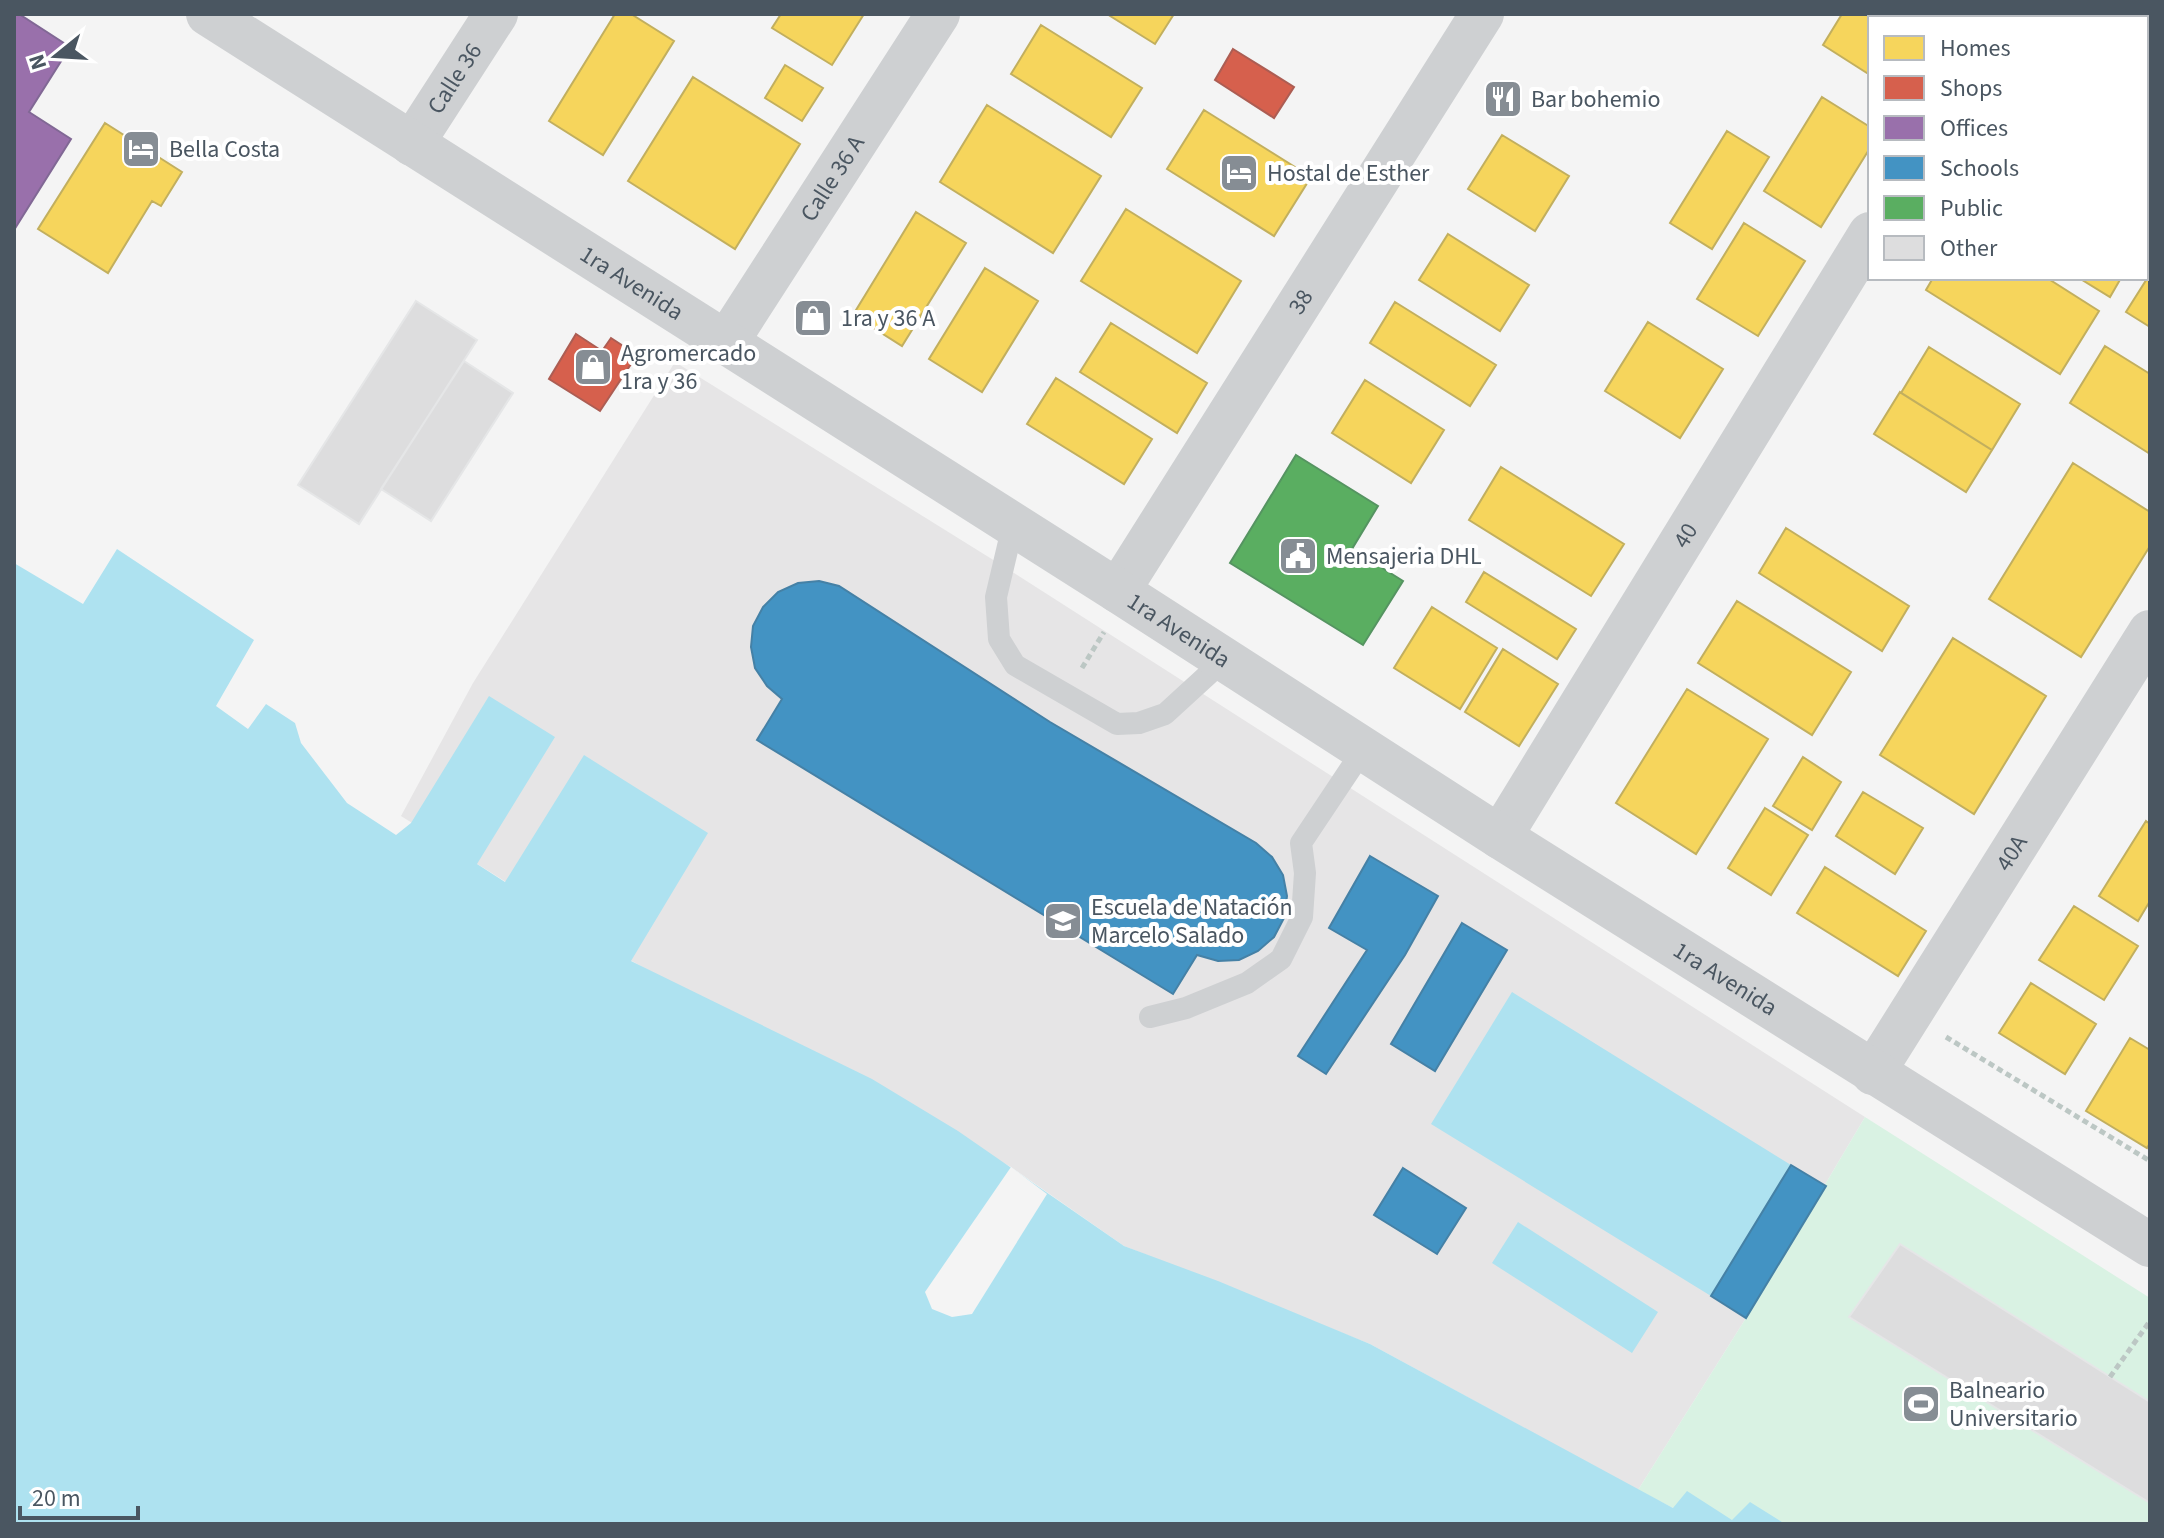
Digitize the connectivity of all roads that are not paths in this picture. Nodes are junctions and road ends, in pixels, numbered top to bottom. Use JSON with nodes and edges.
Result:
{"nodes":[{"id":1,"x":208,"y":14,"type":"edge"},
{"id":2,"x":496,"y":14,"type":"edge"},
{"id":3,"x":938,"y":14,"type":"edge"},
{"id":4,"x":1482,"y":14,"type":"edge"},
{"id":5,"x":412,"y":144,"type":"junction"},
{"id":6,"x":1868,"y":237,"type":"edge"},
{"id":7,"x":726,"y":343,"type":"junction"},
{"id":8,"x":1013,"y":525,"type":"junction"},
{"id":9,"x":1118,"y":591,"type":"junction"},
{"id":10,"x":2150,"y":632,"type":"edge"},
{"id":11,"x":1224,"y":660,"type":"junction"},
{"id":12,"x":1363,"y":750,"type":"junction"},
{"id":13,"x":1500,"y":837,"type":"junction"},
{"id":14,"x":1150,"y":1017,"type":"dead end"},
{"id":15,"x":1873,"y":1073,"type":"junction"},
{"id":16,"x":2150,"y":1245,"type":"edge"}],
"edges":[{"from":1,"to":5,"type":"street","name":"1ra Avenida"},
{"from":2,"to":5,"type":"street","name":"Calle 36"},
{"from":3,"to":7,"type":"street","name":"Calle 36 A"},
{"from":4,"to":9,"type":"street","name":"38"},
{"from":5,"to":7,"type":"street","name":"1ra Avenida"},
{"from":6,"to":13,"type":"street","name":"40"},
{"from":7,"to":8,"type":"street","name":"1ra Avenida"},
{"from":8,"to":9,"type":"street","name":"1ra Avenida"},
{"from":8,"to":11,"type":"lane"},
{"from":9,"to":11,"type":"street","name":"1ra Avenida"},
{"from":10,"to":15,"type":"street","name":"40A"},
{"from":11,"to":12,"type":"street","name":"1ra Avenida"},
{"from":12,"to":13,"type":"street","name":"1ra Avenida"},
{"from":12,"to":14,"type":"lane"},
{"from":13,"to":15,"type":"street","name":"1ra Avenida"},
{"from":15,"to":16,"type":"street","name":"1ra Avenida"}]}
